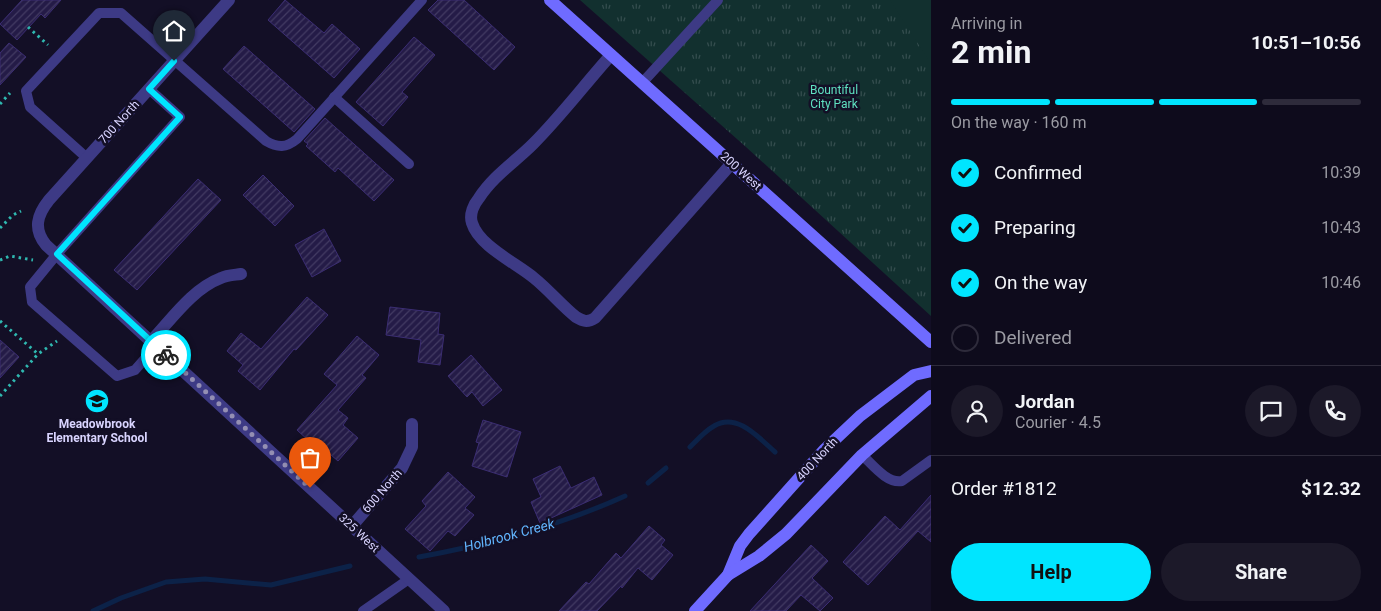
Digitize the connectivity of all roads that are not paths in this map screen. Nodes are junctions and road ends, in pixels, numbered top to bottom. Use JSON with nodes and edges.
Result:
{"nodes":[{"id":1,"x":229,"y":0,"type":"edge"},
{"id":2,"x":422,"y":0,"type":"edge"},
{"id":3,"x":550,"y":0,"type":"edge"},
{"id":4,"x":718,"y":0,"type":"edge"},
{"id":5,"x":611,"y":54,"type":"junction"},
{"id":6,"x":174,"y":61,"type":"junction"},
{"id":7,"x":642,"y":83,"type":"junction"},
{"id":8,"x":149,"y":89,"type":"junction"},
{"id":9,"x":334,"y":98,"type":"junction"},
{"id":10,"x":87,"y":158,"type":"junction"},
{"id":11,"x":409,"y":164,"type":"dead end"},
{"id":12,"x":732,"y":164,"type":"junction"},
{"id":13,"x":37,"y":226,"type":"joint"},
{"id":14,"x":57,"y":254,"type":"junction"},
{"id":15,"x":241,"y":274,"type":"dead end"},
{"id":16,"x":931,"y":342,"type":"edge"},
{"id":17,"x":154,"y":344,"type":"junction"},
{"id":18,"x":931,"y":370,"type":"edge"},
{"id":19,"x":931,"y":396,"type":"edge"},
{"id":20,"x":412,"y":424,"type":"dead end"},
{"id":21,"x":862,"y":455,"type":"junction"},
{"id":22,"x":931,"y":460,"type":"edge"},
{"id":23,"x":352,"y":526,"type":"junction"},
{"id":24,"x":728,"y":575,"type":"junction"},
{"id":25,"x":409,"y":579,"type":"junction"},
{"id":26,"x":363,"y":611,"type":"edge"},
{"id":27,"x":444,"y":611,"type":"edge"},
{"id":28,"x":695,"y":611,"type":"edge"}],
"edges":[{"from":1,"to":6,"type":"street","name":"700 North"},
{"from":2,"to":9,"type":"lane"},
{"from":3,"to":5,"type":"main road","name":"200 West"},
{"from":4,"to":7,"type":"lane"},
{"from":5,"to":7,"type":"main road","name":"200 West"},
{"from":5,"to":12,"type":"street"},
{"from":6,"to":8,"type":"street","name":"700 North"},
{"from":6,"to":9,"type":"lane"},
{"from":6,"to":10,"type":"lane"},
{"from":7,"to":12,"type":"main road","name":"200 West"},
{"from":8,"to":10,"type":"street","name":"700 North"},
{"from":8,"to":14,"type":"lane"},
{"from":9,"to":11,"type":"lane"},
{"from":10,"to":13,"type":"street","name":"700 North"},
{"from":12,"to":16,"type":"main road","name":"200 West"},
{"from":13,"to":14,"type":"street","name":"325 West"},
{"from":14,"to":17,"type":"street","name":"325 West"},
{"from":14,"to":17,"type":"lane"},
{"from":15,"to":17,"type":"street"},
{"from":17,"to":23,"type":"street","name":"325 West"},
{"from":18,"to":24,"type":"main road","name":"400 North"},
{"from":19,"to":21,"type":"main road","name":"400 North"},
{"from":20,"to":23,"type":"street","name":"600 North"},
{"from":21,"to":22,"type":"lane"},
{"from":21,"to":24,"type":"main road","name":"400 North"},
{"from":23,"to":25,"type":"street","name":"325 West"},
{"from":24,"to":28,"type":"main road","name":"400 North"},
{"from":25,"to":26,"type":"lane"},
{"from":25,"to":27,"type":"street","name":"325 West"}]}
